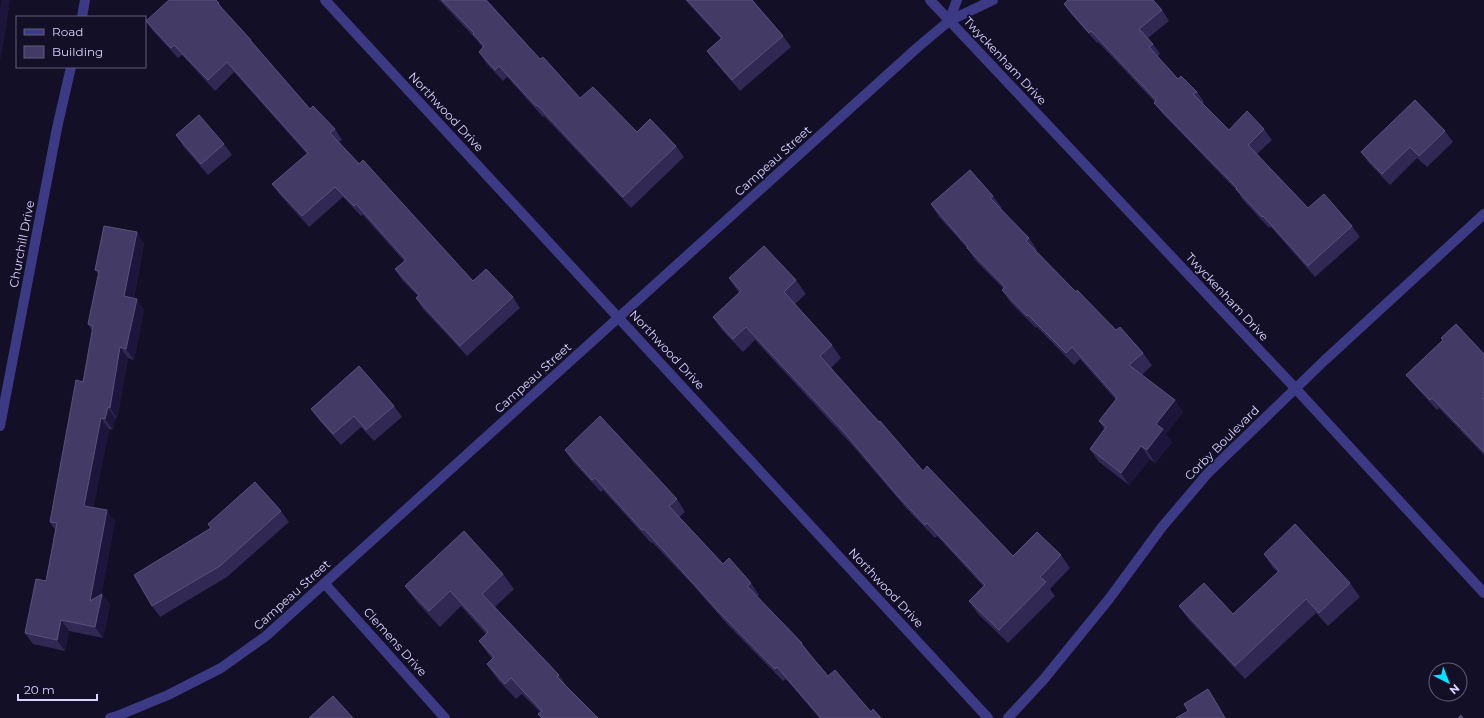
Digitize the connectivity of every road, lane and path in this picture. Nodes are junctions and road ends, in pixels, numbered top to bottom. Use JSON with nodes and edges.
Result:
{"nodes":[{"id":1,"x":85,"y":0,"type":"edge"},
{"id":2,"x":325,"y":0,"type":"edge"},
{"id":3,"x":930,"y":0,"type":"edge"},
{"id":4,"x":957,"y":0,"type":"edge"},
{"id":5,"x":993,"y":0,"type":"edge"},
{"id":6,"x":82,"y":16,"type":"edge"},
{"id":7,"x":949,"y":21,"type":"junction"},
{"id":8,"x":71,"y":68,"type":"edge"},
{"id":9,"x":1484,"y":214,"type":"edge"},
{"id":10,"x":620,"y":318,"type":"junction"},
{"id":11,"x":1296,"y":389,"type":"junction"},
{"id":12,"x":0,"y":426,"type":"edge"},
{"id":13,"x":324,"y":584,"type":"junction"},
{"id":14,"x":1484,"y":593,"type":"edge"},
{"id":15,"x":110,"y":718,"type":"edge"},
{"id":16,"x":445,"y":718,"type":"edge"},
{"id":17,"x":988,"y":718,"type":"edge"},
{"id":18,"x":1008,"y":718,"type":"edge"}],
"edges":[{"from":1,"to":6,"type":"street"},
{"from":2,"to":10,"type":"street","name":"Northwood Drive"},
{"from":3,"to":7,"type":"street","name":"Twyckenham Drive"},
{"from":4,"to":7,"type":"street","name":"Campeau Street"},
{"from":5,"to":7,"type":"street","name":"Campeau Street"},
{"from":7,"to":10,"type":"street","name":"Campeau Street"},
{"from":7,"to":11,"type":"street","name":"Twyckenham Drive"},
{"from":8,"to":12,"type":"street","name":"Churchill Drive"},
{"from":9,"to":11,"type":"street","name":"Corby Boulevard"},
{"from":10,"to":13,"type":"street","name":"Campeau Street"},
{"from":10,"to":17,"type":"street","name":"Northwood Drive"},
{"from":11,"to":14,"type":"street","name":"Twyckenham Drive"},
{"from":11,"to":18,"type":"street","name":"Corby Boulevard"},
{"from":13,"to":15,"type":"street","name":"Campeau Street"},
{"from":13,"to":16,"type":"street","name":"Clemens Drive"}]}
